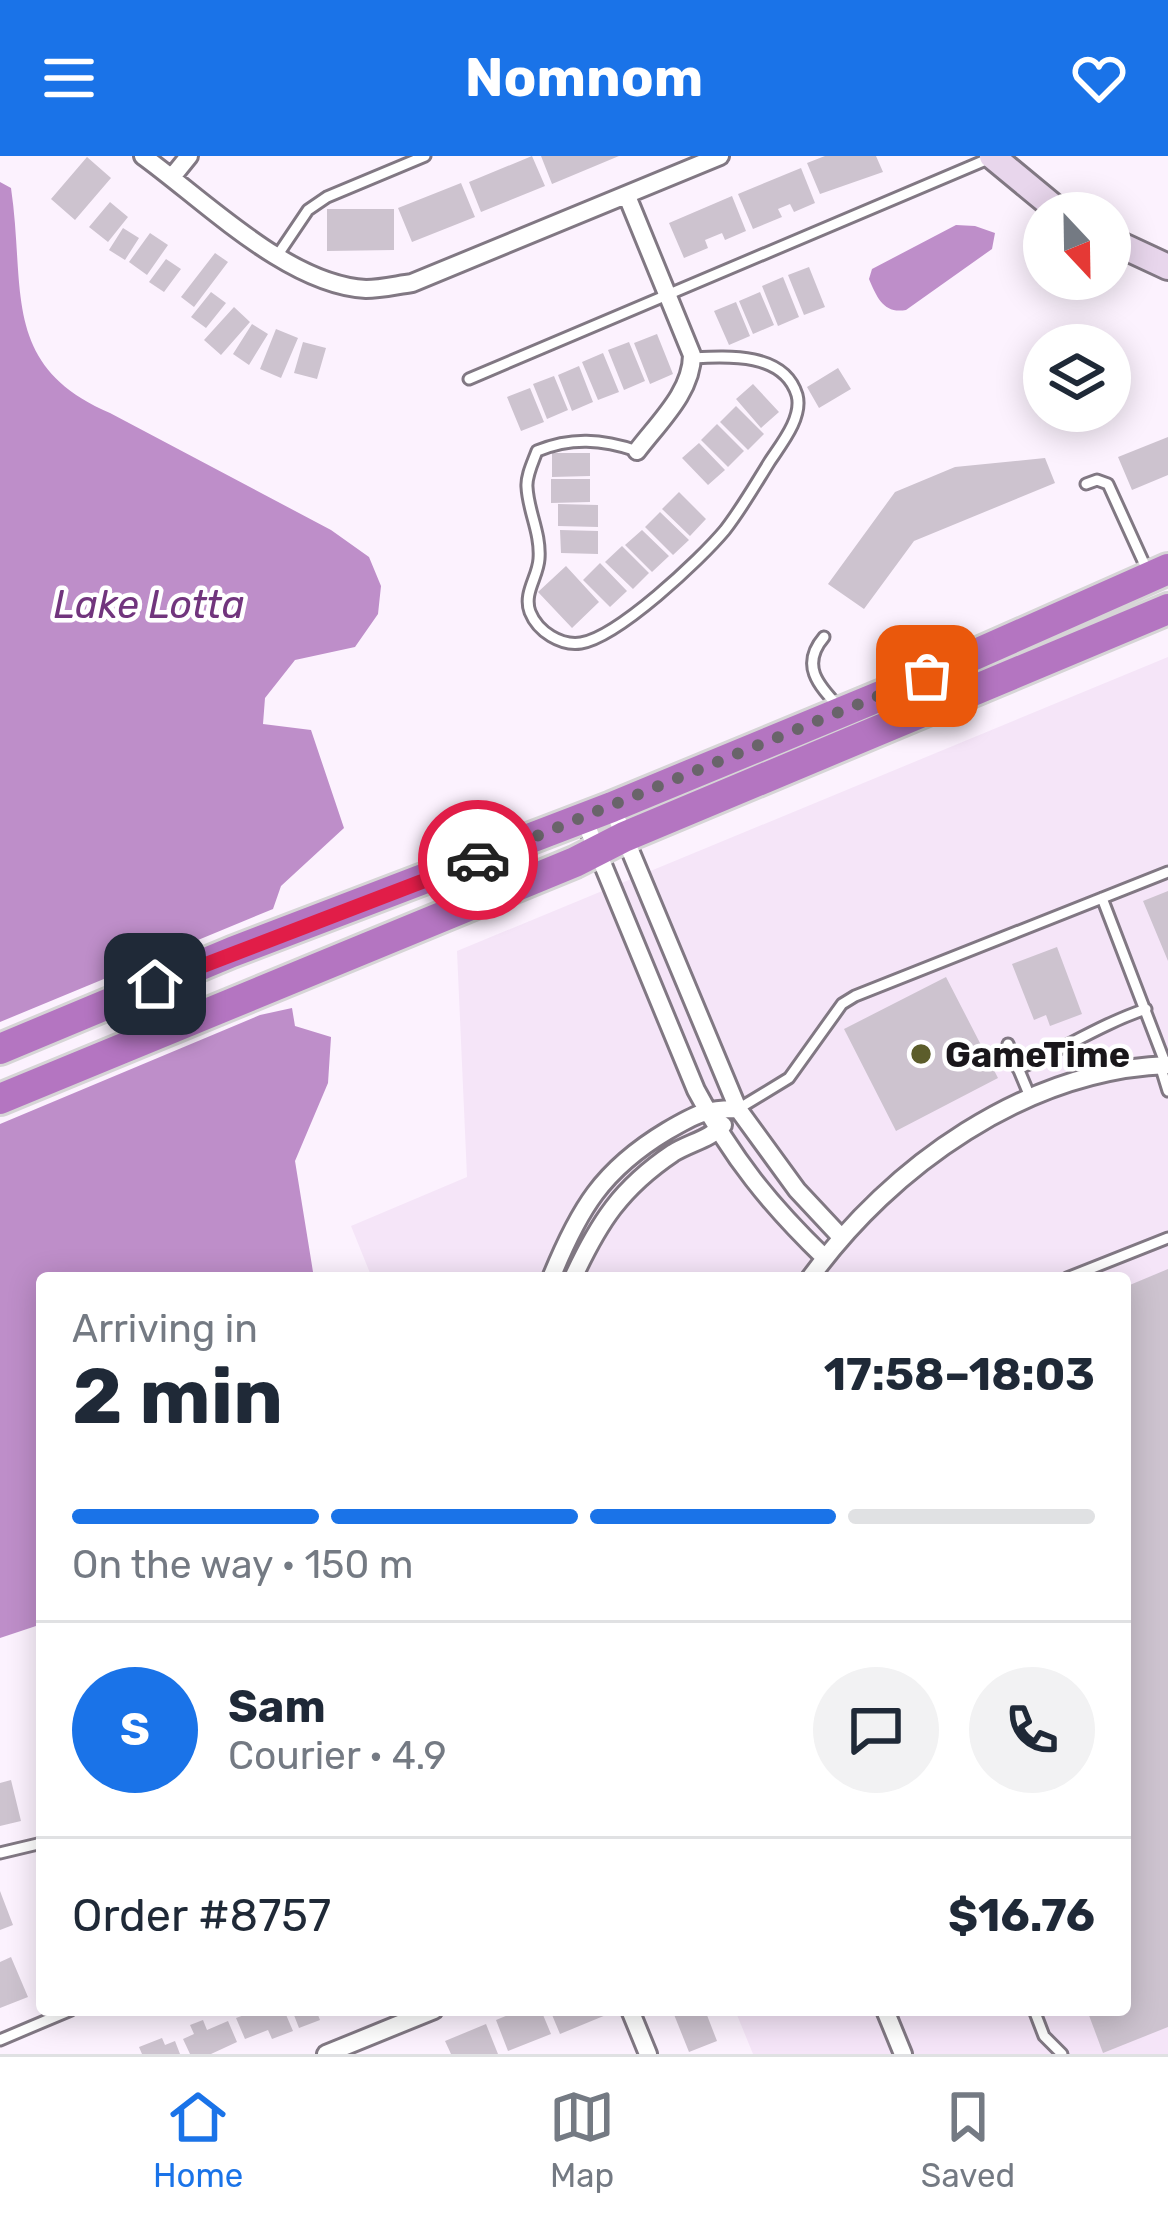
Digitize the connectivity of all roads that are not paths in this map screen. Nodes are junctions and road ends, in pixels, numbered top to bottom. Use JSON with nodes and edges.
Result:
{"nodes":[{"id":1,"x":143,"y":156,"type":"edge"},
{"id":2,"x":189,"y":156,"type":"edge"},
{"id":3,"x":425,"y":156,"type":"edge"},
{"id":4,"x":720,"y":156,"type":"edge"},
{"id":5,"x":993,"y":157,"type":"edge"},
{"id":6,"x":172,"y":177,"type":"junction"},
{"id":7,"x":1036,"y":192,"type":"edge"},
{"id":8,"x":627,"y":196,"type":"junction"},
{"id":9,"x":1131,"y":250,"type":"edge"},
{"id":10,"x":277,"y":256,"type":"junction"},
{"id":11,"x":1168,"y":267,"type":"edge"},
{"id":12,"x":669,"y":295,"type":"junction"},
{"id":13,"x":692,"y":358,"type":"junction"},
{"id":14,"x":469,"y":379,"type":"dead end"},
{"id":15,"x":637,"y":451,"type":"joint"},
{"id":16,"x":1085,"y":484,"type":"dead end"},
{"id":17,"x":1159,"y":573,"type":"edge"},
{"id":18,"x":1168,"y":609,"type":"edge"},
{"id":19,"x":824,"y":637,"type":"dead end"},
{"id":20,"x":843,"y":711,"type":"junction"},
{"id":21,"x":598,"y":813,"type":"junction"},
{"id":22,"x":610,"y":844,"type":"junction"},
{"id":23,"x":1168,"y":872,"type":"edge"},
{"id":24,"x":1102,"y":898,"type":"junction"},
{"id":25,"x":1070,"y":911,"type":"junction"},
{"id":26,"x":1076,"y":926,"type":"dead end"},
{"id":27,"x":1110,"y":1004,"type":"dead end"},
{"id":28,"x":1146,"y":1009,"type":"junction"},
{"id":29,"x":1116,"y":1020,"type":"junction"},
{"id":30,"x":1007,"y":1044,"type":"dead end"},
{"id":31,"x":0,"y":1048,"type":"edge"},
{"id":32,"x":1165,"y":1065,"type":"edge"},
{"id":33,"x":1018,"y":1069,"type":"junction"},
{"id":34,"x":1168,"y":1091,"type":"edge"},
{"id":35,"x":0,"y":1099,"type":"edge"},
{"id":36,"x":1031,"y":1099,"type":"junction"},
{"id":37,"x":706,"y":1109,"type":"junction"},
{"id":38,"x":738,"y":1109,"type":"junction"},
{"id":39,"x":718,"y":1132,"type":"junction"},
{"id":40,"x":841,"y":1236,"type":"junction"},
{"id":41,"x":1168,"y":1238,"type":"edge"},
{"id":42,"x":825,"y":1258,"type":"junction"},
{"id":43,"x":553,"y":1272,"type":"edge"},
{"id":44,"x":576,"y":1272,"type":"edge"},
{"id":45,"x":814,"y":1272,"type":"edge"},
{"id":46,"x":1082,"y":1272,"type":"edge"},
{"id":47,"x":36,"y":1844,"type":"edge"},
{"id":48,"x":0,"y":1853,"type":"edge"},
{"id":49,"x":57,"y":2016,"type":"edge"},
{"id":50,"x":419,"y":2016,"type":"edge"},
{"id":51,"x":632,"y":2016,"type":"edge"},
{"id":52,"x":887,"y":2016,"type":"edge"},
{"id":53,"x":1036,"y":2016,"type":"edge"},
{"id":54,"x":0,"y":2040,"type":"edge"},
{"id":55,"x":326,"y":2054,"type":"edge"},
{"id":56,"x":648,"y":2054,"type":"edge"},
{"id":57,"x":903,"y":2054,"type":"edge"},
{"id":58,"x":1061,"y":2054,"type":"edge"}],
"edges":[{"from":1,"to":6,"type":"street"},
{"from":2,"to":6,"type":"street"},
{"from":3,"to":10,"type":"lane"},
{"from":4,"to":8,"type":"street"},
{"from":5,"to":7,"type":"street"},
{"from":5,"to":12,"type":"lane"},
{"from":6,"to":10,"type":"street"},
{"from":8,"to":10,"type":"street"},
{"from":8,"to":12,"type":"street"},
{"from":9,"to":11,"type":"street"},
{"from":12,"to":13,"type":"street"},
{"from":12,"to":14,"type":"lane"},
{"from":13,"to":15,"type":"street"},
{"from":13,"to":15,"type":"lane"},
{"from":16,"to":17,"type":"lane"},
{"from":17,"to":20,"type":"highway"},
{"from":18,"to":22,"type":"highway"},
{"from":19,"to":20,"type":"lane"},
{"from":20,"to":21,"type":"highway"},
{"from":21,"to":22,"type":"street"},
{"from":21,"to":22,"type":"street"},
{"from":21,"to":31,"type":"highway"},
{"from":22,"to":35,"type":"highway"},
{"from":22,"to":37,"type":"street"},
{"from":22,"to":38,"type":"street"},
{"from":23,"to":24,"type":"lane"},
{"from":24,"to":25,"type":"lane"},
{"from":24,"to":28,"type":"lane"},
{"from":25,"to":26,"type":"lane"},
{"from":25,"to":38,"type":"lane"},
{"from":27,"to":29,"type":"lane"},
{"from":28,"to":29,"type":"lane"},
{"from":28,"to":32,"type":"lane"},
{"from":29,"to":33,"type":"lane"},
{"from":30,"to":33,"type":"lane"},
{"from":32,"to":34,"type":"lane"},
{"from":32,"to":36,"type":"street"},
{"from":33,"to":36,"type":"lane"},
{"from":36,"to":40,"type":"street"},
{"from":37,"to":38,"type":"street"},
{"from":37,"to":39,"type":"street"},
{"from":37,"to":43,"type":"street"},
{"from":38,"to":39,"type":"street"},
{"from":38,"to":40,"type":"street"},
{"from":39,"to":42,"type":"street"},
{"from":39,"to":44,"type":"street"},
{"from":40,"to":42,"type":"street"},
{"from":41,"to":46,"type":"lane"},
{"from":42,"to":45,"type":"street"},
{"from":47,"to":48,"type":"lane"},
{"from":49,"to":54,"type":"lane"},
{"from":50,"to":55,"type":"street"},
{"from":51,"to":56,"type":"street"},
{"from":52,"to":57,"type":"street"},
{"from":53,"to":58,"type":"lane"}]}
